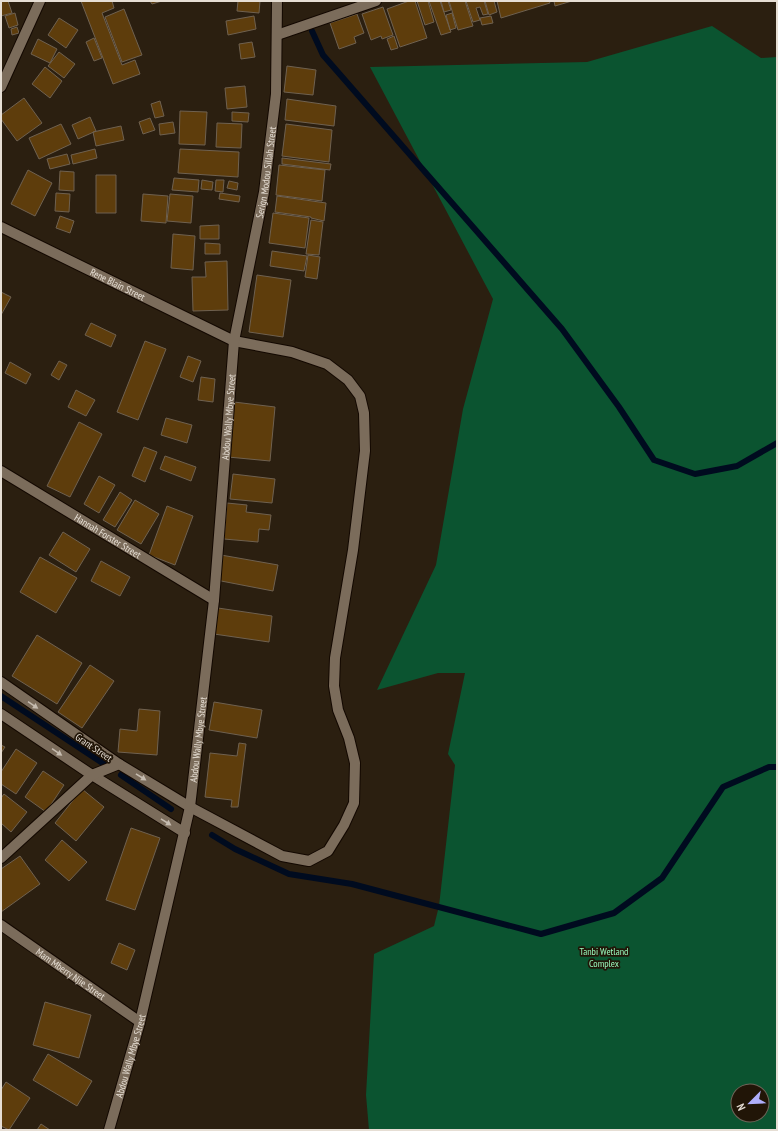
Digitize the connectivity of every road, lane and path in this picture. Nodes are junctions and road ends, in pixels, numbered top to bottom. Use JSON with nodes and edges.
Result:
{"nodes":[{"id":1,"x":40,"y":1,"type":"edge"},
{"id":2,"x":277,"y":1,"type":"edge"},
{"id":3,"x":376,"y":1,"type":"edge"},
{"id":4,"x":276,"y":35,"type":"junction"},
{"id":5,"x":1,"y":87,"type":"edge"},
{"id":6,"x":1,"y":227,"type":"edge"},
{"id":7,"x":234,"y":341,"type":"junction"},
{"id":8,"x":1,"y":472,"type":"edge"},
{"id":9,"x":214,"y":600,"type":"junction"},
{"id":10,"x":1,"y":682,"type":"edge"},
{"id":11,"x":1,"y":714,"type":"edge"},
{"id":12,"x":119,"y":764,"type":"junction"},
{"id":13,"x":92,"y":776,"type":"junction"},
{"id":14,"x":190,"y":807,"type":"junction"},
{"id":15,"x":185,"y":833,"type":"junction"},
{"id":16,"x":1,"y":858,"type":"edge"},
{"id":17,"x":1,"y":925,"type":"edge"},
{"id":18,"x":140,"y":1022,"type":"junction"},
{"id":19,"x":109,"y":1130,"type":"edge"}],
"edges":[{"from":1,"to":5,"type":"street"},
{"from":2,"to":4,"type":"street","name":"Serign Modou Sillah Street"},
{"from":3,"to":4,"type":"street"},
{"from":4,"to":7,"type":"street","name":"Serign Modou Sillah Street"},
{"from":6,"to":7,"type":"street","name":"Rene Blain Street"},
{"from":7,"to":9,"type":"street","name":"Abdou Wally Mbye Street"},
{"from":7,"to":14,"type":"street","name":"Rene Blain Street"},
{"from":8,"to":9,"type":"street","name":"Hannah Forster Street"},
{"from":9,"to":14,"type":"street","name":"Abdou Wally Mbye Street"},
{"from":10,"to":12,"type":"street","name":"Grant Street","one_way":true},
{"from":11,"to":13,"type":"street","one_way":true},
{"from":12,"to":13,"type":"street"},
{"from":12,"to":14,"type":"street","name":"Grant Street","one_way":true},
{"from":13,"to":15,"type":"street","one_way":true},
{"from":13,"to":16,"type":"street"},
{"from":14,"to":15,"type":"street","name":"Abdou Wally Mbye Street"},
{"from":15,"to":18,"type":"street","name":"Abdou Wally Mbye Street"},
{"from":17,"to":18,"type":"street","name":"Mam Mberry Njie Street"},
{"from":18,"to":19,"type":"street","name":"Abdou Wally Mbye Street"}]}
